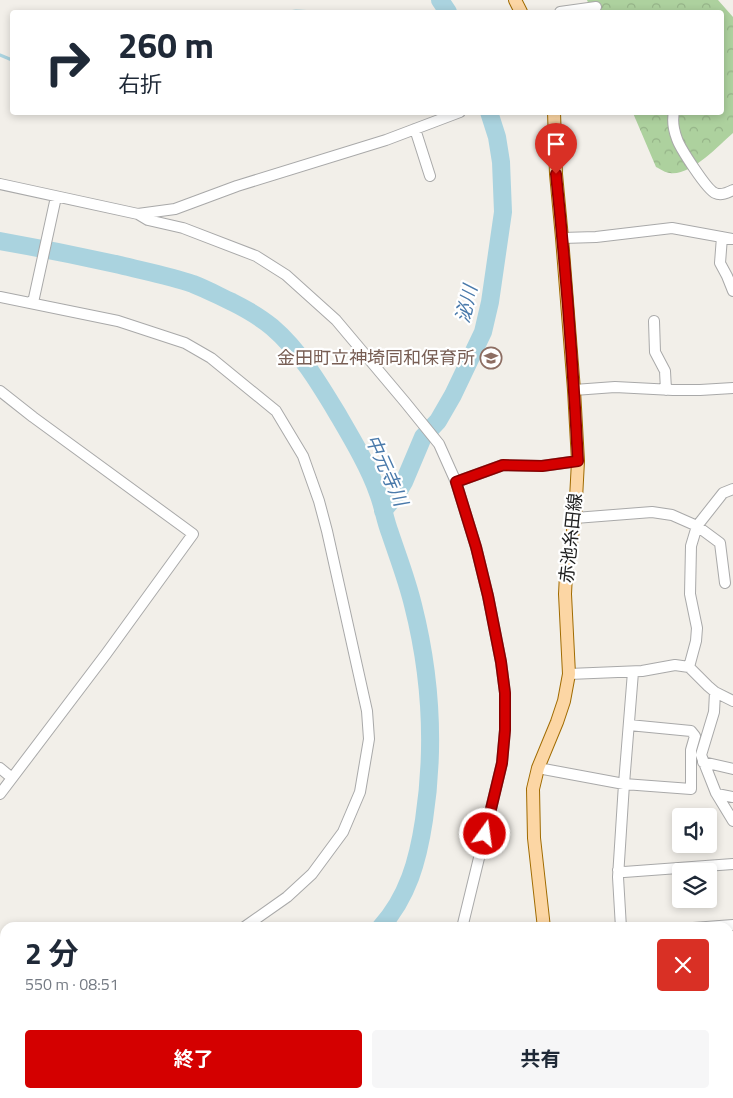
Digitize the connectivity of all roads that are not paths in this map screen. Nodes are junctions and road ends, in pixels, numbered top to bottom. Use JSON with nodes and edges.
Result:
{"nodes":[{"id":1,"x":596,"y":6,"type":"dead end"},
{"id":2,"x":572,"y":10,"type":"edge"},
{"id":3,"x":452,"y":115,"type":"edge"},
{"id":4,"x":554,"y":115,"type":"edge"},
{"id":5,"x":674,"y":115,"type":"edge"},
{"id":6,"x":415,"y":130,"type":"junction"},
{"id":7,"x":430,"y":176,"type":"dead end"},
{"id":8,"x":0,"y":184,"type":"edge"},
{"id":9,"x":733,"y":190,"type":"edge"},
{"id":10,"x":56,"y":200,"type":"junction"},
{"id":11,"x":138,"y":214,"type":"junction"},
{"id":12,"x":722,"y":237,"type":"junction"},
{"id":13,"x":562,"y":238,"type":"junction"},
{"id":14,"x":733,"y":239,"type":"edge"},
{"id":15,"x":733,"y":291,"type":"edge"},
{"id":16,"x":0,"y":297,"type":"edge"},
{"id":17,"x":32,"y":301,"type":"junction"},
{"id":18,"x":654,"y":321,"type":"dead end"},
{"id":19,"x":733,"y":388,"type":"edge"},
{"id":20,"x":574,"y":390,"type":"junction"},
{"id":21,"x":666,"y":390,"type":"junction"},
{"id":22,"x":0,"y":391,"type":"edge"},
{"id":23,"x":578,"y":461,"type":"junction"},
{"id":24,"x":456,"y":482,"type":"junction"},
{"id":25,"x":733,"y":489,"type":"edge"},
{"id":26,"x":575,"y":518,"type":"junction"},
{"id":27,"x":697,"y":526,"type":"junction"},
{"id":28,"x":725,"y":583,"type":"dead end"},
{"id":29,"x":689,"y":667,"type":"junction"},
{"id":30,"x":633,"y":672,"type":"junction"},
{"id":31,"x":569,"y":674,"type":"junction"},
{"id":32,"x":715,"y":692,"type":"junction"},
{"id":33,"x":733,"y":701,"type":"edge"},
{"id":34,"x":629,"y":725,"type":"junction"},
{"id":35,"x":704,"y":762,"type":"junction"},
{"id":36,"x":0,"y":768,"type":"edge"},
{"id":37,"x":538,"y":768,"type":"junction"},
{"id":38,"x":733,"y":769,"type":"edge"},
{"id":39,"x":12,"y":778,"type":"junction"},
{"id":40,"x":624,"y":784,"type":"junction"},
{"id":41,"x":0,"y":794,"type":"edge"},
{"id":42,"x":717,"y":794,"type":"junction"},
{"id":43,"x":733,"y":798,"type":"edge"},
{"id":44,"x":733,"y":821,"type":"edge"},
{"id":45,"x":733,"y":864,"type":"edge"},
{"id":46,"x":618,"y":870,"type":"junction"},
{"id":47,"x":252,"y":922,"type":"edge"},
{"id":48,"x":463,"y":922,"type":"edge"},
{"id":49,"x":543,"y":922,"type":"edge"},
{"id":50,"x":621,"y":922,"type":"edge"}],
"edges":[{"from":1,"to":2,"type":"street"},
{"from":3,"to":6,"type":"street"},
{"from":4,"to":13,"type":"main road","name":"赤池糸田線"},
{"from":5,"to":9,"type":"street"},
{"from":6,"to":7,"type":"street"},
{"from":6,"to":11,"type":"street"},
{"from":8,"to":10,"type":"street"},
{"from":10,"to":11,"type":"street"},
{"from":10,"to":17,"type":"street"},
{"from":11,"to":24,"type":"street"},
{"from":12,"to":13,"type":"street"},
{"from":12,"to":14,"type":"street"},
{"from":12,"to":15,"type":"street"},
{"from":13,"to":20,"type":"main road","name":"赤池糸田線"},
{"from":16,"to":17,"type":"street"},
{"from":17,"to":47,"type":"street"},
{"from":18,"to":21,"type":"street"},
{"from":19,"to":21,"type":"street"},
{"from":20,"to":21,"type":"street"},
{"from":20,"to":23,"type":"main road","name":"赤池糸田線"},
{"from":22,"to":39,"type":"street"},
{"from":23,"to":24,"type":"street"},
{"from":23,"to":26,"type":"main road","name":"赤池糸田線"},
{"from":24,"to":48,"type":"street"},
{"from":25,"to":27,"type":"street"},
{"from":26,"to":27,"type":"street"},
{"from":26,"to":31,"type":"main road","name":"赤池糸田線"},
{"from":27,"to":28,"type":"street"},
{"from":27,"to":29,"type":"street"},
{"from":29,"to":30,"type":"street"},
{"from":29,"to":32,"type":"street"},
{"from":30,"to":31,"type":"street"},
{"from":30,"to":34,"type":"street"},
{"from":31,"to":37,"type":"main road","name":"赤池糸田線"},
{"from":32,"to":33,"type":"street"},
{"from":32,"to":35,"type":"street"},
{"from":34,"to":40,"type":"street"},
{"from":34,"to":40,"type":"street"},
{"from":35,"to":38,"type":"street"},
{"from":35,"to":42,"type":"street"},
{"from":36,"to":39,"type":"street"},
{"from":37,"to":40,"type":"street"},
{"from":37,"to":49,"type":"main road","name":"赤池糸田線"},
{"from":39,"to":41,"type":"street"},
{"from":40,"to":46,"type":"street"},
{"from":42,"to":43,"type":"street"},
{"from":42,"to":44,"type":"street"},
{"from":45,"to":46,"type":"street"},
{"from":46,"to":50,"type":"street"}]}
